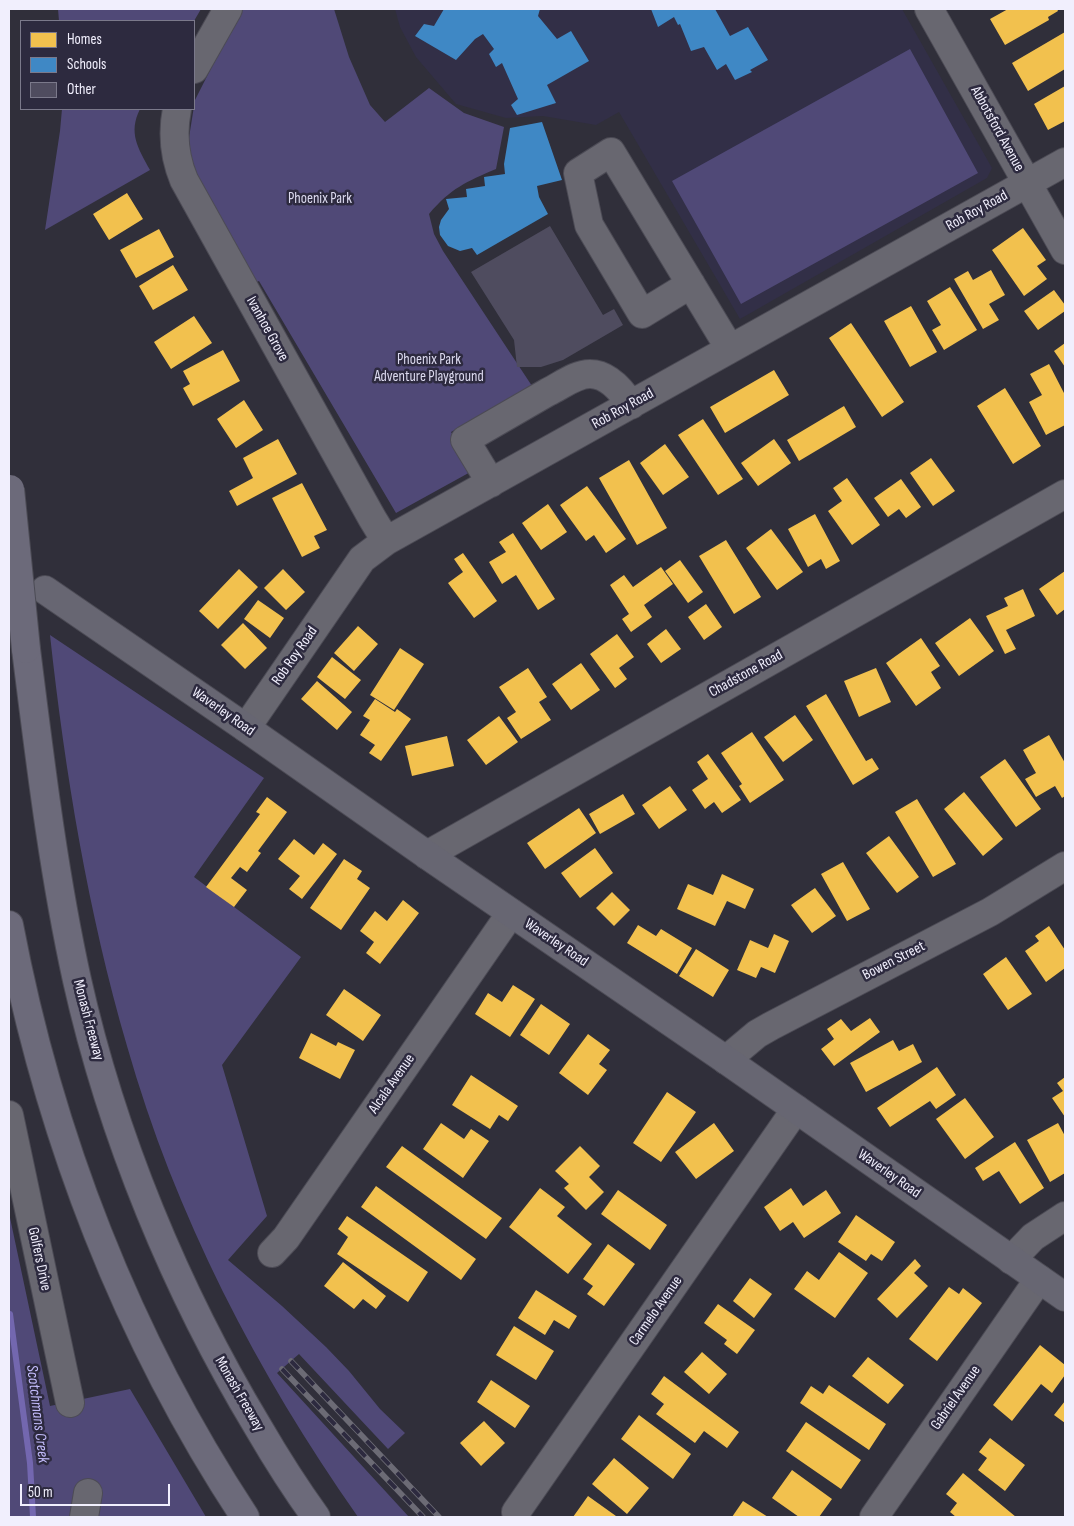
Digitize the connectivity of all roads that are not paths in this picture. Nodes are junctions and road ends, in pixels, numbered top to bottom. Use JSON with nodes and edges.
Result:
{"nodes":[{"id":1,"x":228,"y":9,"type":"edge"},
{"id":2,"x":929,"y":9,"type":"edge"},
{"id":3,"x":195,"y":67,"type":"edge"},
{"id":4,"x":177,"y":110,"type":"edge"},
{"id":5,"x":1065,"y":162,"type":"edge"},
{"id":6,"x":1028,"y":183,"type":"junction"},
{"id":7,"x":1065,"y":250,"type":"edge"},
{"id":8,"x":691,"y":284,"type":"junction"},
{"id":9,"x":730,"y":349,"type":"junction"},
{"id":10,"x":631,"y":405,"type":"junction"},
{"id":11,"x":10,"y":482,"type":"edge"},
{"id":12,"x":491,"y":483,"type":"junction"},
{"id":13,"x":1065,"y":494,"type":"edge"},
{"id":14,"x":386,"y":540,"type":"junction"},
{"id":15,"x":46,"y":590,"type":"dead end"},
{"id":16,"x":246,"y":728,"type":"junction"},
{"id":17,"x":427,"y":855,"type":"junction"},
{"id":18,"x":1065,"y":866,"type":"edge"},
{"id":19,"x":511,"y":912,"type":"junction"},
{"id":20,"x":9,"y":925,"type":"edge"},
{"id":21,"x":726,"y":1060,"type":"junction"},
{"id":22,"x":796,"y":1109,"type":"junction"},
{"id":23,"x":9,"y":1115,"type":"edge"},
{"id":24,"x":1065,"y":1216,"type":"edge"},
{"id":25,"x":272,"y":1253,"type":"dead end"},
{"id":26,"x":1011,"y":1260,"type":"junction"},
{"id":27,"x":1039,"y":1279,"type":"junction"},
{"id":28,"x":1065,"y":1297,"type":"edge"},
{"id":29,"x":70,"y":1403,"type":"dead end"},
{"id":30,"x":516,"y":1512,"type":"dead end"},
{"id":31,"x":245,"y":1517,"type":"edge"},
{"id":32,"x":316,"y":1517,"type":"edge"},
{"id":33,"x":874,"y":1517,"type":"edge"}],
"edges":[{"from":1,"to":3,"type":"street"},
{"from":2,"to":6,"type":"street","name":"Abbotsford Avenue"},
{"from":4,"to":14,"type":"street","name":"Ivanhoe Grove"},
{"from":5,"to":6,"type":"street","name":"Rob Roy Road"},
{"from":6,"to":7,"type":"street","name":"Abbotsford Avenue"},
{"from":6,"to":9,"type":"street","name":"Rob Roy Road"},
{"from":8,"to":8,"type":"street"},
{"from":8,"to":9,"type":"street"},
{"from":9,"to":10,"type":"street","name":"Rob Roy Road"},
{"from":10,"to":12,"type":"street","name":"Rob Roy Road"},
{"from":10,"to":12,"type":"street"},
{"from":11,"to":32,"type":"highway","name":"Monash Freeway","bridge":true},
{"from":12,"to":14,"type":"street","name":"Rob Roy Road"},
{"from":13,"to":17,"type":"street","name":"Chadstone Road"},
{"from":14,"to":16,"type":"street","name":"Rob Roy Road"},
{"from":15,"to":16,"type":"main road","name":"Waverley Road"},
{"from":16,"to":17,"type":"main road","name":"Waverley Road"},
{"from":17,"to":19,"type":"main road","name":"Waverley Road"},
{"from":18,"to":21,"type":"street","name":"Bowen Street"},
{"from":19,"to":21,"type":"main road","name":"Waverley Road"},
{"from":19,"to":25,"type":"street","name":"Alcala Avenue"},
{"from":20,"to":31,"type":"highway"},
{"from":21,"to":22,"type":"main road","name":"Waverley Road"},
{"from":22,"to":26,"type":"main road","name":"Waverley Road"},
{"from":22,"to":30,"type":"street","name":"Carmelo Avenue"},
{"from":23,"to":29,"type":"street","name":"Golfers Drive"},
{"from":24,"to":26,"type":"street"},
{"from":26,"to":27,"type":"main road","name":"Waverley Road"},
{"from":27,"to":28,"type":"main road","name":"Waverley Road"},
{"from":27,"to":33,"type":"street","name":"Gabriel Avenue"}]}
